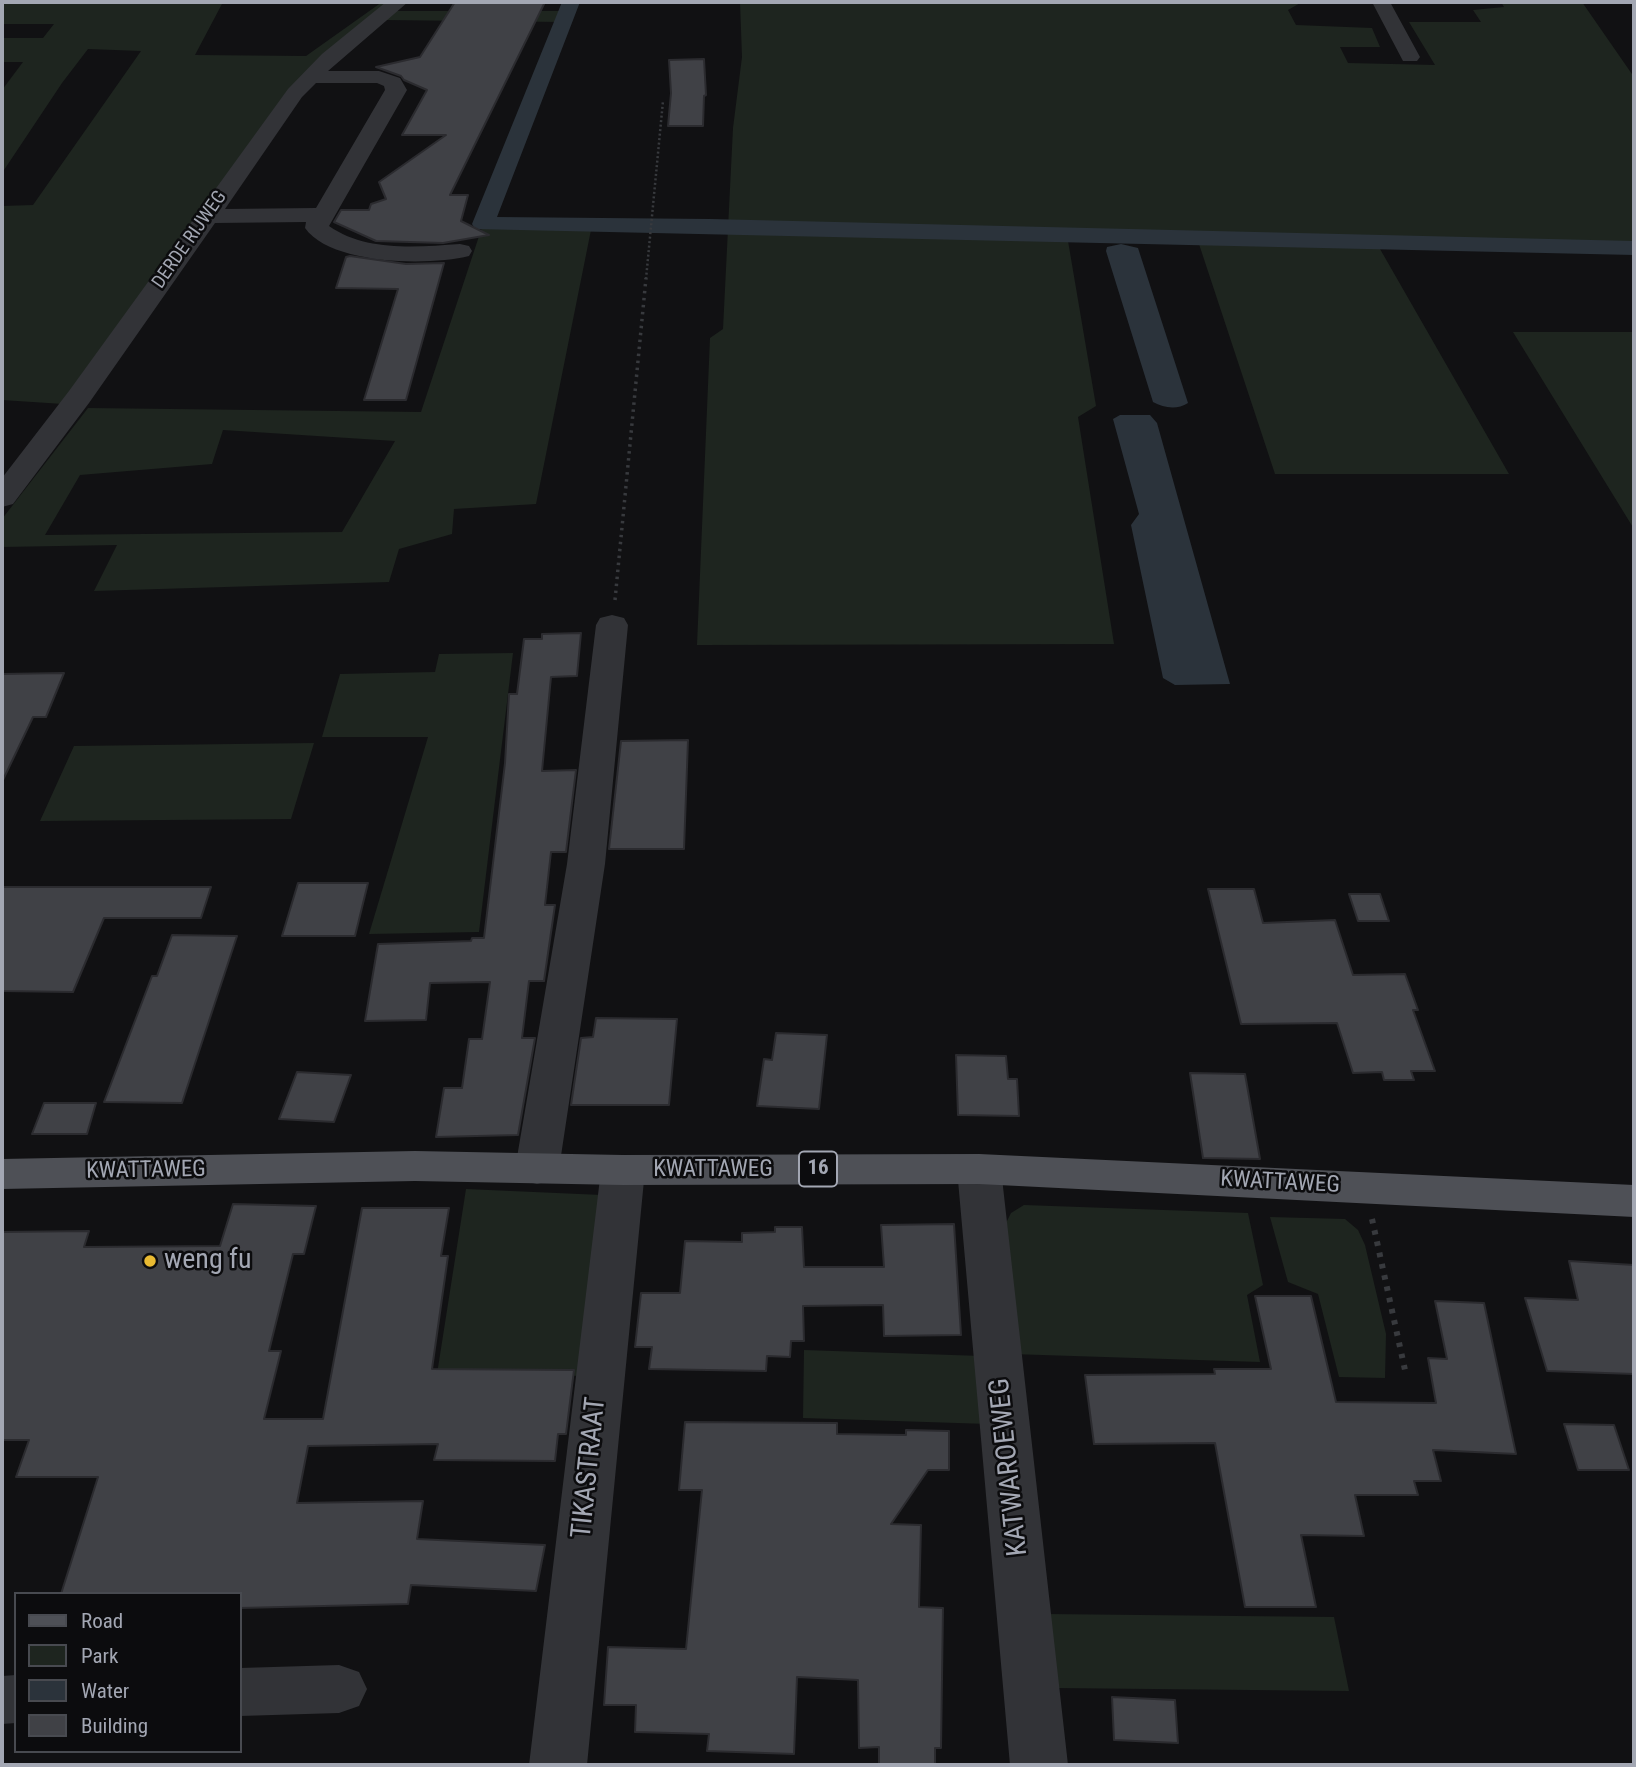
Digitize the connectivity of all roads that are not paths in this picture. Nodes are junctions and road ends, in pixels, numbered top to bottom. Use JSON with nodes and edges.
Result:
{"nodes":[{"id":1,"x":398,"y":2,"type":"edge"},
{"id":2,"x":1381,"y":2,"type":"edge"},
{"id":3,"x":1410,"y":57,"type":"dead end"},
{"id":4,"x":310,"y":77,"type":"junction"},
{"id":5,"x":324,"y":215,"type":"junction"},
{"id":6,"x":207,"y":216,"type":"junction"},
{"id":7,"x":460,"y":251,"type":"dead end"},
{"id":8,"x":2,"y":498,"type":"edge"},
{"id":9,"x":612,"y":625,"type":"road end"},
{"id":10,"x":537,"y":1169,"type":"junction"},
{"id":11,"x":979,"y":1169,"type":"junction"},
{"id":12,"x":623,"y":1170,"type":"junction"},
{"id":13,"x":2,"y":1174,"type":"edge"},
{"id":14,"x":1634,"y":1201,"type":"edge"},
{"id":15,"x":339,"y":1689,"type":"dead end"},
{"id":16,"x":242,"y":1692,"type":"edge"},
{"id":17,"x":558,"y":1765,"type":"edge"},
{"id":18,"x":1039,"y":1765,"type":"edge"}],
"edges":[{"from":1,"to":4,"type":"street","name":"DERDE RIJWEG"},
{"from":2,"to":3,"type":"street"},
{"from":4,"to":5,"type":"street"},
{"from":4,"to":6,"type":"street","name":"DERDE RIJWEG"},
{"from":5,"to":6,"type":"street"},
{"from":5,"to":7,"type":"street"},
{"from":6,"to":8,"type":"street","name":"DERDE RIJWEG"},
{"from":9,"to":10,"type":"street"},
{"from":10,"to":12,"type":"main road","name":"KWATTAWEG","number":"16"},
{"from":10,"to":13,"type":"main road","name":"KWATTAWEG","number":"16"},
{"from":11,"to":12,"type":"main road","name":"KWATTAWEG","number":"16"},
{"from":11,"to":14,"type":"main road","name":"KWATTAWEG","number":"16"},
{"from":11,"to":18,"type":"street","name":"KATWAROEWEG"},
{"from":12,"to":17,"type":"street","name":"TIKASTRAAT"},
{"from":15,"to":16,"type":"street"}]}
